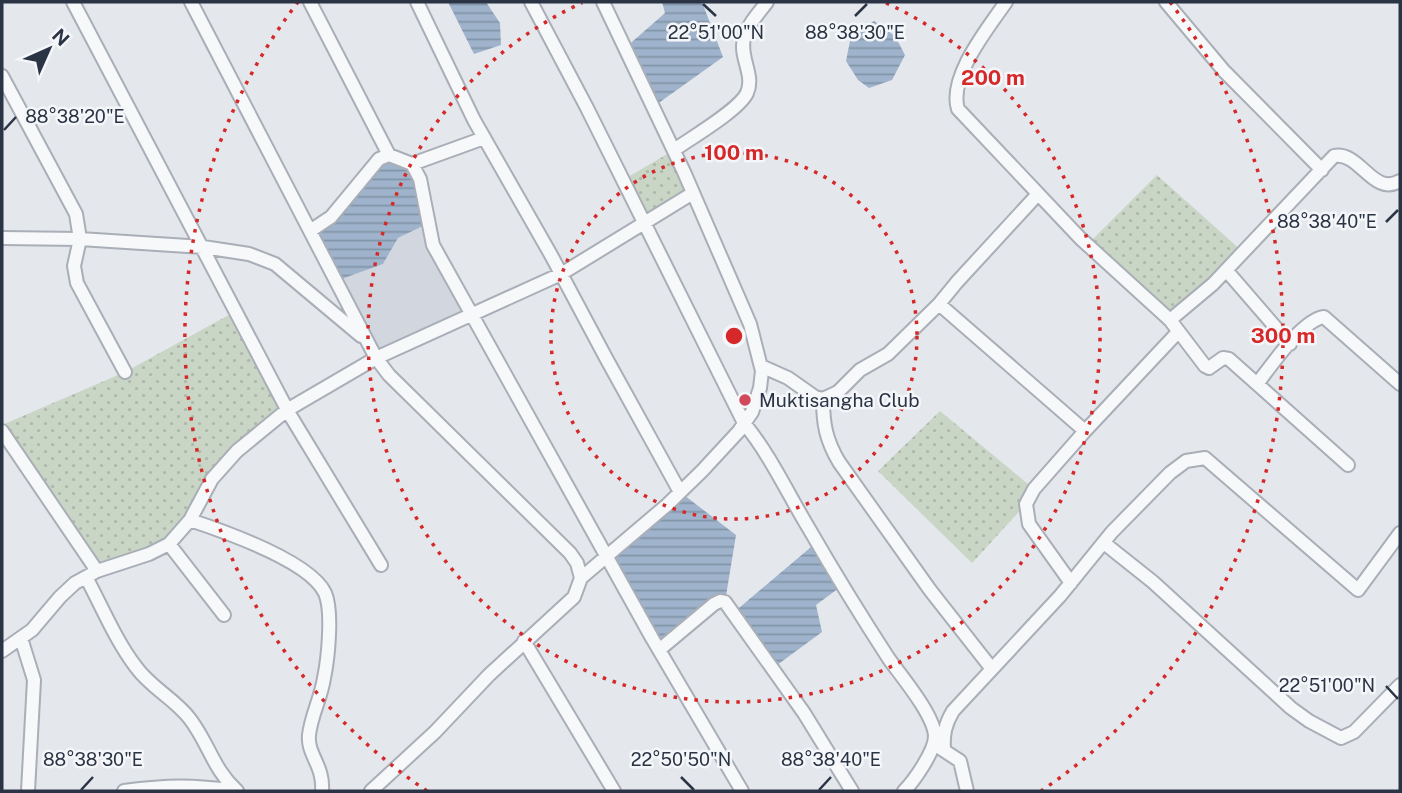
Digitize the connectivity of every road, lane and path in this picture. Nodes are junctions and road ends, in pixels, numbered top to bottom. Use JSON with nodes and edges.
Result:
{"nodes":[{"id":1,"x":74,"y":2,"type":"edge"},
{"id":2,"x":191,"y":2,"type":"edge"},
{"id":3,"x":310,"y":2,"type":"edge"},
{"id":4,"x":417,"y":2,"type":"edge"},
{"id":5,"x":531,"y":2,"type":"edge"},
{"id":6,"x":603,"y":2,"type":"edge"},
{"id":7,"x":767,"y":2,"type":"edge"},
{"id":8,"x":1006,"y":2,"type":"edge"},
{"id":9,"x":1166,"y":2,"type":"edge"},
{"id":10,"x":2,"y":76,"type":"edge"},
{"id":11,"x":484,"y":138,"type":"junction"},
{"id":12,"x":674,"y":150,"type":"junction"},
{"id":13,"x":389,"y":155,"type":"junction"},
{"id":14,"x":412,"y":164,"type":"junction"},
{"id":15,"x":1322,"y":170,"type":"junction"},
{"id":16,"x":1400,"y":181,"type":"edge"},
{"id":17,"x":693,"y":193,"type":"junction"},
{"id":18,"x":1038,"y":194,"type":"junction"},
{"id":19,"x":644,"y":221,"type":"junction"},
{"id":20,"x":310,"y":231,"type":"junction"},
{"id":21,"x":2,"y":238,"type":"edge"},
{"id":22,"x":80,"y":239,"type":"junction"},
{"id":23,"x":203,"y":247,"type":"junction"},
{"id":24,"x":1226,"y":270,"type":"junction"},
{"id":25,"x":561,"y":274,"type":"junction"},
{"id":26,"x":939,"y":304,"type":"junction"},
{"id":27,"x":471,"y":314,"type":"junction"},
{"id":28,"x":1170,"y":320,"type":"junction"},
{"id":29,"x":1178,"y":332,"type":"junction"},
{"id":30,"x":367,"y":341,"type":"junction"},
{"id":31,"x":1290,"y":344,"type":"junction"},
{"id":32,"x":376,"y":358,"type":"junction"},
{"id":33,"x":761,"y":366,"type":"junction"},
{"id":34,"x":125,"y":372,"type":"dead end"},
{"id":35,"x":1257,"y":384,"type":"junction"},
{"id":36,"x":1400,"y":384,"type":"edge"},
{"id":37,"x":823,"y":399,"type":"junction"},
{"id":38,"x":287,"y":410,"type":"junction"},
{"id":39,"x":744,"y":423,"type":"junction"},
{"id":40,"x":2,"y":430,"type":"edge"},
{"id":41,"x":1085,"y":431,"type":"junction"},
{"id":42,"x":1348,"y":465,"type":"dead end"},
{"id":43,"x":680,"y":492,"type":"junction"},
{"id":44,"x":190,"y":520,"type":"junction"},
{"id":45,"x":1400,"y":534,"type":"edge"},
{"id":46,"x":1104,"y":542,"type":"junction"},
{"id":47,"x":169,"y":544,"type":"junction"},
{"id":48,"x":607,"y":556,"type":"junction"},
{"id":49,"x":381,"y":565,"type":"dead end"},
{"id":50,"x":92,"y":574,"type":"junction"},
{"id":51,"x":581,"y":578,"type":"junction"},
{"id":52,"x":1071,"y":583,"type":"junction"},
{"id":53,"x":224,"y":615,"type":"dead end"},
{"id":54,"x":21,"y":638,"type":"junction"},
{"id":55,"x":524,"y":641,"type":"junction"},
{"id":56,"x":659,"y":650,"type":"junction"},
{"id":57,"x":2,"y":651,"type":"edge"},
{"id":58,"x":992,"y":669,"type":"junction"},
{"id":59,"x":1400,"y":685,"type":"edge"},
{"id":60,"x":939,"y":748,"type":"junction"},
{"id":61,"x":204,"y":789,"type":"edge"},
{"id":62,"x":28,"y":791,"type":"edge"},
{"id":63,"x":124,"y":791,"type":"edge"},
{"id":64,"x":237,"y":791,"type":"edge"},
{"id":65,"x":322,"y":791,"type":"edge"},
{"id":66,"x":371,"y":791,"type":"edge"},
{"id":67,"x":614,"y":791,"type":"edge"},
{"id":68,"x":742,"y":791,"type":"edge"},
{"id":69,"x":852,"y":791,"type":"edge"},
{"id":70,"x":904,"y":791,"type":"edge"},
{"id":71,"x":967,"y":791,"type":"edge"}],
"edges":[{"from":1,"to":23,"type":"street"},
{"from":2,"to":20,"type":"street"},
{"from":3,"to":13,"type":"street"},
{"from":4,"to":11,"type":"street"},
{"from":5,"to":19,"type":"street"},
{"from":6,"to":12,"type":"street"},
{"from":7,"to":12,"type":"street"},
{"from":8,"to":18,"type":"street"},
{"from":9,"to":15,"type":"street"},
{"from":10,"to":22,"type":"street"},
{"from":11,"to":14,"type":"street"},
{"from":11,"to":25,"type":"street"},
{"from":12,"to":17,"type":"street"},
{"from":13,"to":14,"type":"street"},
{"from":13,"to":20,"type":"street"},
{"from":14,"to":27,"type":"street"},
{"from":15,"to":16,"type":"street"},
{"from":15,"to":24,"type":"street"},
{"from":17,"to":19,"type":"street"},
{"from":17,"to":33,"type":"street"},
{"from":18,"to":26,"type":"street"},
{"from":18,"to":28,"type":"street"},
{"from":19,"to":25,"type":"street"},
{"from":19,"to":39,"type":"street"},
{"from":20,"to":30,"type":"street"},
{"from":21,"to":22,"type":"street"},
{"from":22,"to":23,"type":"street"},
{"from":22,"to":34,"type":"street"},
{"from":23,"to":30,"type":"street"},
{"from":23,"to":38,"type":"street"},
{"from":24,"to":28,"type":"street"},
{"from":24,"to":31,"type":"street"},
{"from":25,"to":27,"type":"street"},
{"from":25,"to":43,"type":"street"},
{"from":26,"to":37,"type":"street"},
{"from":26,"to":41,"type":"street"},
{"from":27,"to":32,"type":"street"},
{"from":27,"to":48,"type":"street"},
{"from":28,"to":29,"type":"street"},
{"from":29,"to":35,"type":"street"},
{"from":29,"to":41,"type":"street"},
{"from":30,"to":32,"type":"street"},
{"from":31,"to":35,"type":"street"},
{"from":31,"to":36,"type":"street"},
{"from":32,"to":38,"type":"street"},
{"from":32,"to":51,"type":"street"},
{"from":33,"to":37,"type":"street"},
{"from":33,"to":39,"type":"street"},
{"from":35,"to":42,"type":"street"},
{"from":37,"to":58,"type":"street"},
{"from":38,"to":44,"type":"street"},
{"from":38,"to":49,"type":"street"},
{"from":39,"to":43,"type":"street"},
{"from":39,"to":60,"type":"street"},
{"from":40,"to":50,"type":"street"},
{"from":41,"to":52,"type":"street"},
{"from":43,"to":48,"type":"street"},
{"from":44,"to":47,"type":"street"},
{"from":44,"to":65,"type":"street"},
{"from":45,"to":46,"type":"street"},
{"from":46,"to":52,"type":"street"},
{"from":46,"to":59,"type":"street"},
{"from":47,"to":50,"type":"street"},
{"from":47,"to":53,"type":"street"},
{"from":48,"to":51,"type":"street"},
{"from":48,"to":56,"type":"street"},
{"from":50,"to":54,"type":"street"},
{"from":50,"to":64,"type":"street"},
{"from":51,"to":55,"type":"street"},
{"from":52,"to":58,"type":"street"},
{"from":54,"to":57,"type":"street"},
{"from":54,"to":62,"type":"street"},
{"from":55,"to":66,"type":"street"},
{"from":55,"to":67,"type":"street"},
{"from":56,"to":68,"type":"street"},
{"from":56,"to":69,"type":"street"},
{"from":58,"to":60,"type":"street"},
{"from":60,"to":70,"type":"street"},
{"from":60,"to":71,"type":"street"},
{"from":61,"to":63,"type":"street"},
{"from":61,"to":64,"type":"street"}]}
